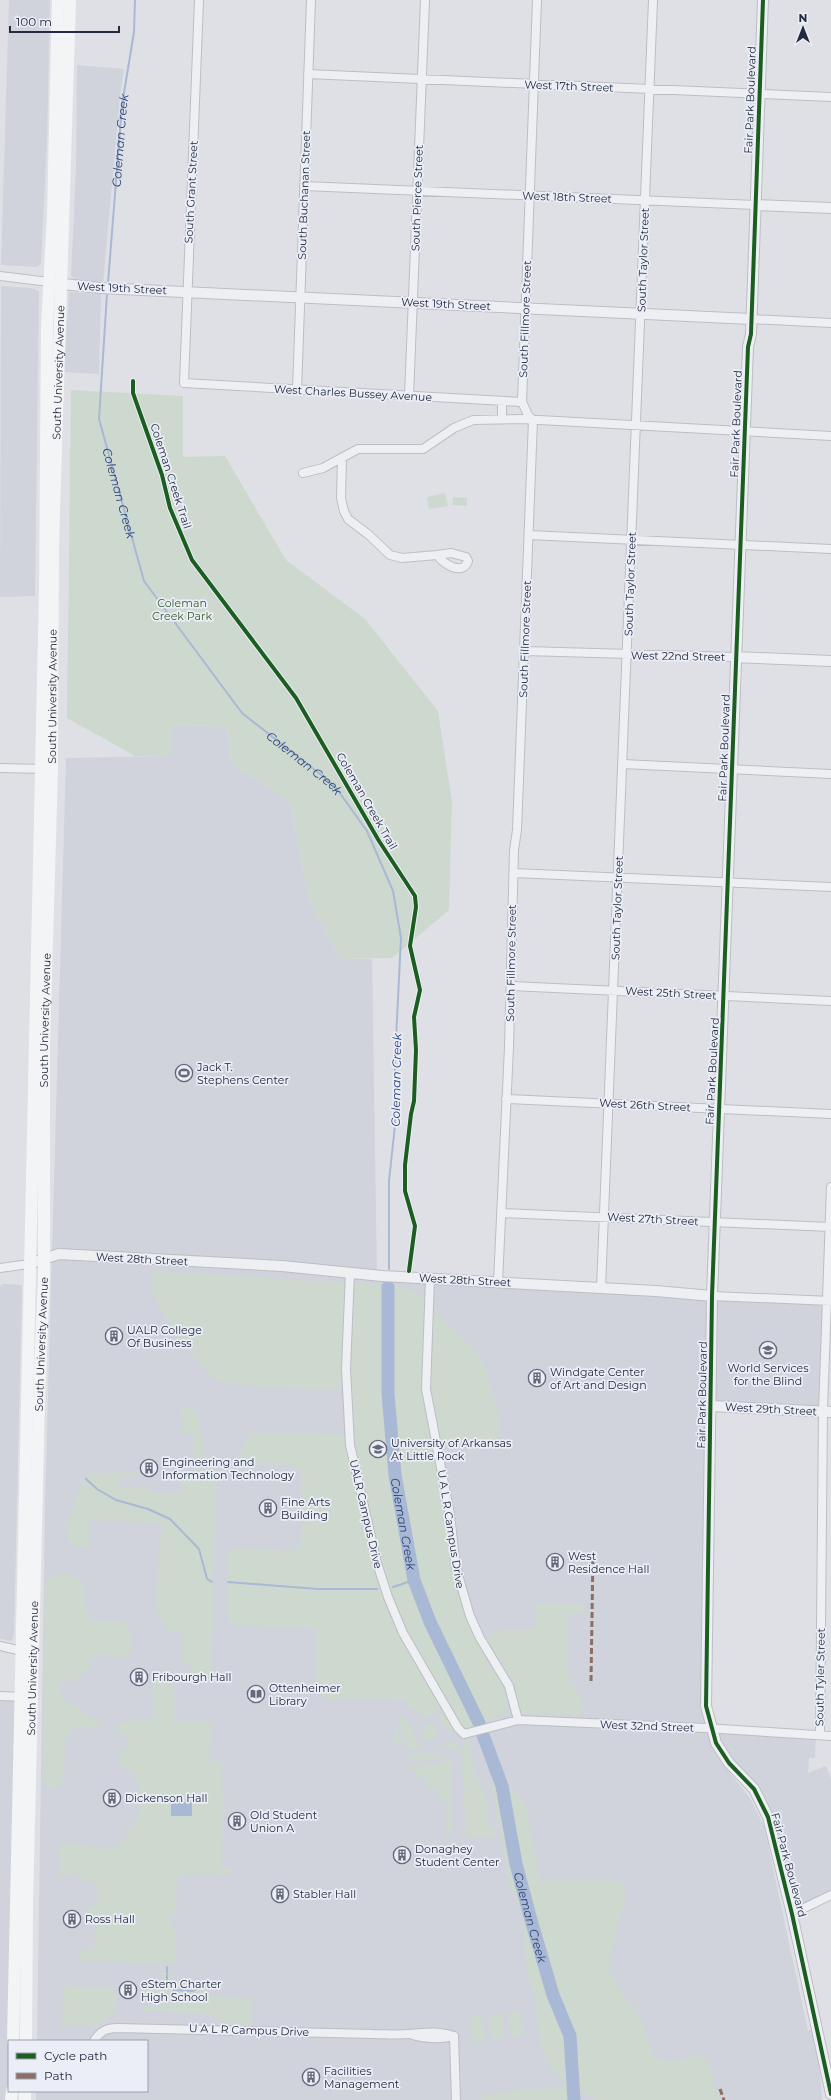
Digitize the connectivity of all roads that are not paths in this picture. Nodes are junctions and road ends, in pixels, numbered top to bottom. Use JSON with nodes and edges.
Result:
{"nodes":[{"id":1,"x":58,"y":0,"type":"edge"},
{"id":2,"x":70,"y":0,"type":"edge"},
{"id":3,"x":199,"y":0,"type":"edge"},
{"id":4,"x":311,"y":0,"type":"edge"},
{"id":5,"x":425,"y":0,"type":"edge"},
{"id":6,"x":537,"y":0,"type":"edge"},
{"id":7,"x":653,"y":0,"type":"edge"},
{"id":8,"x":763,"y":0,"type":"edge"},
{"id":9,"x":308,"y":74,"type":"junction"},
{"id":10,"x":421,"y":79,"type":"junction"},
{"id":11,"x":534,"y":84,"type":"junction"},
{"id":12,"x":650,"y":89,"type":"junction"},
{"id":13,"x":759,"y":94,"type":"junction"},
{"id":14,"x":831,"y":97,"type":"edge"},
{"id":15,"x":304,"y":186,"type":"junction"},
{"id":16,"x":417,"y":190,"type":"junction"},
{"id":17,"x":530,"y":195,"type":"junction"},
{"id":18,"x":645,"y":200,"type":"junction"},
{"id":19,"x":756,"y":205,"type":"junction"},
{"id":20,"x":831,"y":208,"type":"edge"},
{"id":21,"x":0,"y":276,"type":"edge"},
{"id":22,"x":55,"y":283,"type":"junction"},
{"id":23,"x":186,"y":292,"type":"junction"},
{"id":24,"x":301,"y":297,"type":"junction"},
{"id":25,"x":413,"y":303,"type":"junction"},
{"id":26,"x":526,"y":308,"type":"junction"},
{"id":27,"x":641,"y":314,"type":"junction"},
{"id":28,"x":751,"y":320,"type":"junction"},
{"id":29,"x":831,"y":323,"type":"edge"},
{"id":30,"x":184,"y":383,"type":"joint"},
{"id":31,"x":297,"y":390,"type":"junction"},
{"id":32,"x":410,"y":396,"type":"junction"},
{"id":33,"x":502,"y":401,"type":"junction"},
{"id":34,"x":522,"y":402,"type":"junction"},
{"id":35,"x":502,"y":419,"type":"junction"},
{"id":36,"x":533,"y":420,"type":"junction"},
{"id":37,"x":636,"y":426,"type":"junction"},
{"id":38,"x":745,"y":432,"type":"junction"},
{"id":39,"x":831,"y":436,"type":"edge"},
{"id":40,"x":342,"y":458,"type":"junction"},
{"id":41,"x":303,"y":473,"type":"dead end"},
{"id":42,"x":529,"y":535,"type":"junction"},
{"id":43,"x":632,"y":540,"type":"junction"},
{"id":44,"x":741,"y":545,"type":"junction"},
{"id":45,"x":831,"y":549,"type":"edge"},
{"id":46,"x":437,"y":555,"type":"dead end"},
{"id":47,"x":524,"y":651,"type":"junction"},
{"id":48,"x":627,"y":654,"type":"junction"},
{"id":49,"x":735,"y":657,"type":"junction"},
{"id":50,"x":831,"y":661,"type":"edge"},
{"id":51,"x":623,"y":764,"type":"junction"},
{"id":52,"x":0,"y":768,"type":"edge"},
{"id":53,"x":40,"y":769,"type":"junction"},
{"id":54,"x":52,"y":769,"type":"junction"},
{"id":55,"x":732,"y":770,"type":"junction"},
{"id":56,"x":831,"y":774,"type":"edge"},
{"id":57,"x":514,"y":873,"type":"junction"},
{"id":58,"x":618,"y":878,"type":"junction"},
{"id":59,"x":728,"y":881,"type":"junction"},
{"id":60,"x":831,"y":887,"type":"edge"},
{"id":61,"x":511,"y":986,"type":"junction"},
{"id":62,"x":613,"y":990,"type":"junction"},
{"id":63,"x":725,"y":996,"type":"junction"},
{"id":64,"x":831,"y":1000,"type":"edge"},
{"id":65,"x":506,"y":1099,"type":"junction"},
{"id":66,"x":609,"y":1103,"type":"junction"},
{"id":67,"x":719,"y":1109,"type":"junction"},
{"id":68,"x":831,"y":1114,"type":"edge"},
{"id":69,"x":831,"y":1187,"type":"edge"},
{"id":70,"x":501,"y":1213,"type":"junction"},
{"id":71,"x":604,"y":1217,"type":"junction"},
{"id":72,"x":715,"y":1222,"type":"junction"},
{"id":73,"x":830,"y":1226,"type":"junction"},
{"id":74,"x":44,"y":1260,"type":"junction"},
{"id":75,"x":29,"y":1264,"type":"junction"},
{"id":76,"x":0,"y":1268,"type":"edge"},
{"id":77,"x":350,"y":1272,"type":"junction"},
{"id":78,"x":430,"y":1279,"type":"junction"},
{"id":79,"x":498,"y":1282,"type":"junction"},
{"id":80,"x":602,"y":1288,"type":"junction"},
{"id":81,"x":712,"y":1296,"type":"junction"},
{"id":82,"x":829,"y":1301,"type":"edge"},
{"id":83,"x":711,"y":1406,"type":"junction"},
{"id":84,"x":827,"y":1411,"type":"edge"},
{"id":85,"x":0,"y":1646,"type":"edge"},
{"id":86,"x":22,"y":1651,"type":"junction"},
{"id":87,"x":0,"y":1696,"type":"edge"},
{"id":88,"x":27,"y":1697,"type":"junction"},
{"id":89,"x":518,"y":1720,"type":"junction"},
{"id":90,"x":711,"y":1729,"type":"junction"},
{"id":91,"x":464,"y":1734,"type":"joint"},
{"id":92,"x":820,"y":1734,"type":"junction"},
{"id":93,"x":831,"y":1736,"type":"edge"},
{"id":94,"x":831,"y":1895,"type":"edge"},
{"id":95,"x":792,"y":1914,"type":"junction"},
{"id":96,"x":13,"y":2040,"type":"edge"},
{"id":97,"x":26,"y":2040,"type":"edge"},
{"id":98,"x":95,"y":2040,"type":"edge"},
{"id":99,"x":831,"y":2094,"type":"edge"},
{"id":100,"x":456,"y":2100,"type":"edge"}],
"edges":[{"from":1,"to":22,"type":"main road","name":"South University Avenue"},
{"from":2,"to":22,"type":"main road","name":"South University Avenue"},
{"from":3,"to":23,"type":"street","name":"South Grant Street"},
{"from":4,"to":9,"type":"street","name":"South Buchanan Street"},
{"from":5,"to":10,"type":"street","name":"South Pierce Street"},
{"from":6,"to":11,"type":"street","name":"South Fillmore Street"},
{"from":7,"to":12,"type":"street","name":"South Taylor Street"},
{"from":8,"to":13,"type":"street","name":"Fair Park Boulevard"},
{"from":9,"to":10,"type":"street","name":"West 17th Street"},
{"from":9,"to":15,"type":"street","name":"South Buchanan Street"},
{"from":10,"to":11,"type":"street","name":"West 17th Street"},
{"from":10,"to":16,"type":"street","name":"South Pierce Street"},
{"from":11,"to":12,"type":"street","name":"West 17th Street"},
{"from":11,"to":17,"type":"street","name":"South Fillmore Street"},
{"from":12,"to":13,"type":"street","name":"West 17th Street"},
{"from":12,"to":18,"type":"street","name":"South Taylor Street"},
{"from":13,"to":14,"type":"street","name":"West 17th Street"},
{"from":13,"to":19,"type":"street","name":"Fair Park Boulevard"},
{"from":15,"to":16,"type":"street","name":"West 18th Street"},
{"from":15,"to":24,"type":"street","name":"South Buchanan Street"},
{"from":16,"to":17,"type":"street","name":"West 18th Street"},
{"from":16,"to":25,"type":"street","name":"South Pierce Street"},
{"from":17,"to":18,"type":"street","name":"West 18th Street"},
{"from":17,"to":26,"type":"street","name":"South Fillmore Street"},
{"from":18,"to":19,"type":"street","name":"West 18th Street"},
{"from":18,"to":27,"type":"street","name":"South Taylor Street"},
{"from":19,"to":20,"type":"street","name":"West 18th Street"},
{"from":19,"to":28,"type":"street","name":"Fair Park Boulevard"},
{"from":21,"to":22,"type":"street"},
{"from":22,"to":23,"type":"street","name":"West 19th Street"},
{"from":22,"to":53,"type":"main road","name":"South University Avenue"},
{"from":22,"to":54,"type":"main road","name":"South University Avenue"},
{"from":23,"to":24,"type":"street","name":"West 19th Street"},
{"from":23,"to":30,"type":"street","name":"South Grant Street"},
{"from":24,"to":25,"type":"street","name":"West 19th Street"},
{"from":24,"to":31,"type":"street","name":"South Buchanan Street"},
{"from":25,"to":26,"type":"street","name":"West 19th Street"},
{"from":25,"to":32,"type":"street","name":"South Pierce Street"},
{"from":26,"to":27,"type":"street","name":"West 19th Street"},
{"from":26,"to":34,"type":"street","name":"South Fillmore Street"},
{"from":27,"to":28,"type":"street","name":"West 19th Street"},
{"from":27,"to":37,"type":"street","name":"South Taylor Street"},
{"from":28,"to":29,"type":"street","name":"West 19th Street"},
{"from":28,"to":38,"type":"street","name":"Fair Park Boulevard"},
{"from":30,"to":31,"type":"street","name":"West Charles Bussey Avenue"},
{"from":31,"to":32,"type":"street","name":"West Charles Bussey Avenue"},
{"from":32,"to":33,"type":"street","name":"West Charles Bussey Avenue"},
{"from":33,"to":34,"type":"street","name":"West Charles Bussey Avenue"},
{"from":33,"to":35,"type":"street"},
{"from":34,"to":36,"type":"street"},
{"from":35,"to":36,"type":"street"},
{"from":35,"to":40,"type":"street"},
{"from":36,"to":37,"type":"street"},
{"from":36,"to":42,"type":"street","name":"South Fillmore Street"},
{"from":37,"to":38,"type":"street"},
{"from":37,"to":43,"type":"street","name":"South Taylor Street"},
{"from":38,"to":39,"type":"street"},
{"from":38,"to":44,"type":"street","name":"Fair Park Boulevard"},
{"from":40,"to":41,"type":"street"},
{"from":40,"to":46,"type":"street"},
{"from":42,"to":43,"type":"street"},
{"from":42,"to":47,"type":"street","name":"South Fillmore Street"},
{"from":43,"to":44,"type":"street"},
{"from":43,"to":48,"type":"street","name":"South Taylor Street"},
{"from":44,"to":45,"type":"street"},
{"from":44,"to":49,"type":"street","name":"Fair Park Boulevard"},
{"from":47,"to":48,"type":"street","name":"West 22nd Street"},
{"from":47,"to":57,"type":"street","name":"South Fillmore Street"},
{"from":48,"to":49,"type":"street","name":"West 22nd Street"},
{"from":48,"to":51,"type":"street","name":"South Taylor Street"},
{"from":49,"to":50,"type":"street","name":"West 22nd Street"},
{"from":49,"to":55,"type":"street","name":"Fair Park Boulevard"},
{"from":51,"to":55,"type":"street"},
{"from":51,"to":58,"type":"street","name":"South Taylor Street"},
{"from":52,"to":53,"type":"street"},
{"from":53,"to":54,"type":"street"},
{"from":53,"to":75,"type":"main road","name":"South University Avenue"},
{"from":54,"to":74,"type":"main road","name":"South University Avenue"},
{"from":55,"to":56,"type":"street"},
{"from":55,"to":59,"type":"street","name":"Fair Park Boulevard"},
{"from":57,"to":58,"type":"street"},
{"from":57,"to":61,"type":"street","name":"South Fillmore Street"},
{"from":58,"to":59,"type":"street"},
{"from":58,"to":62,"type":"street","name":"South Taylor Street"},
{"from":59,"to":60,"type":"street"},
{"from":59,"to":63,"type":"street","name":"Fair Park Boulevard"},
{"from":61,"to":62,"type":"street","name":"West 25th Street"},
{"from":61,"to":65,"type":"street","name":"South Fillmore Street"},
{"from":62,"to":63,"type":"street","name":"West 25th Street"},
{"from":62,"to":66,"type":"street","name":"South Taylor Street"},
{"from":63,"to":64,"type":"street","name":"West 25th Street"},
{"from":63,"to":67,"type":"street","name":"Fair Park Boulevard"},
{"from":65,"to":66,"type":"street","name":"West 26th Street"},
{"from":65,"to":70,"type":"street","name":"South Fillmore Street"},
{"from":66,"to":67,"type":"street","name":"West 26th Street"},
{"from":66,"to":71,"type":"street","name":"South Taylor Street"},
{"from":67,"to":68,"type":"street","name":"West 26th Street"},
{"from":67,"to":72,"type":"street","name":"Fair Park Boulevard"},
{"from":69,"to":73,"type":"street","name":"South Tyler Street"},
{"from":70,"to":71,"type":"street","name":"West 27th Street"},
{"from":70,"to":79,"type":"street","name":"South Fillmore Street"},
{"from":71,"to":72,"type":"street","name":"West 27th Street"},
{"from":71,"to":80,"type":"street","name":"South Taylor Street"},
{"from":72,"to":73,"type":"street","name":"West 27th Street"},
{"from":72,"to":81,"type":"street","name":"Fair Park Boulevard"},
{"from":73,"to":82,"type":"street","name":"South Tyler Street"},
{"from":74,"to":75,"type":"street","name":"West 28th Street"},
{"from":74,"to":77,"type":"street","name":"West 28th Street"},
{"from":74,"to":88,"type":"main road","name":"South University Avenue"},
{"from":75,"to":76,"type":"street"},
{"from":75,"to":86,"type":"main road","name":"South University Avenue"},
{"from":77,"to":78,"type":"street","name":"West 28th Street"},
{"from":77,"to":91,"type":"street","name":"UALR Campus Drive"},
{"from":78,"to":79,"type":"street","name":"West 28th Street"},
{"from":78,"to":89,"type":"street","name":"U A L R Campus Drive"},
{"from":79,"to":80,"type":"street","name":"West 28th Street"},
{"from":80,"to":81,"type":"street","name":"West 28th Street"},
{"from":81,"to":82,"type":"street","name":"West 28th Street"},
{"from":81,"to":83,"type":"street","name":"Fair Park Boulevard"},
{"from":82,"to":84,"type":"street","name":"South Tyler Street"},
{"from":83,"to":84,"type":"street","name":"West 29th Street"},
{"from":83,"to":90,"type":"street","name":"Fair Park Boulevard"},
{"from":84,"to":92,"type":"street","name":"South Tyler Street"},
{"from":85,"to":86,"type":"street"},
{"from":86,"to":88,"type":"main road","name":"South University Avenue"},
{"from":87,"to":88,"type":"street"},
{"from":88,"to":96,"type":"main road","name":"South University Avenue"},
{"from":88,"to":97,"type":"main road","name":"South University Avenue"},
{"from":89,"to":90,"type":"street","name":"West 32nd Street"},
{"from":89,"to":91,"type":"street","name":"West 32nd Street"},
{"from":90,"to":92,"type":"street","name":"West 32nd Street"},
{"from":90,"to":95,"type":"street","name":"Fair Park Boulevard"},
{"from":92,"to":93,"type":"street","name":"West 32nd Street"},
{"from":94,"to":95,"type":"street"},
{"from":95,"to":99,"type":"street","name":"Fair Park Boulevard"},
{"from":98,"to":100,"type":"street","name":"U A L R Campus Drive"}]}
